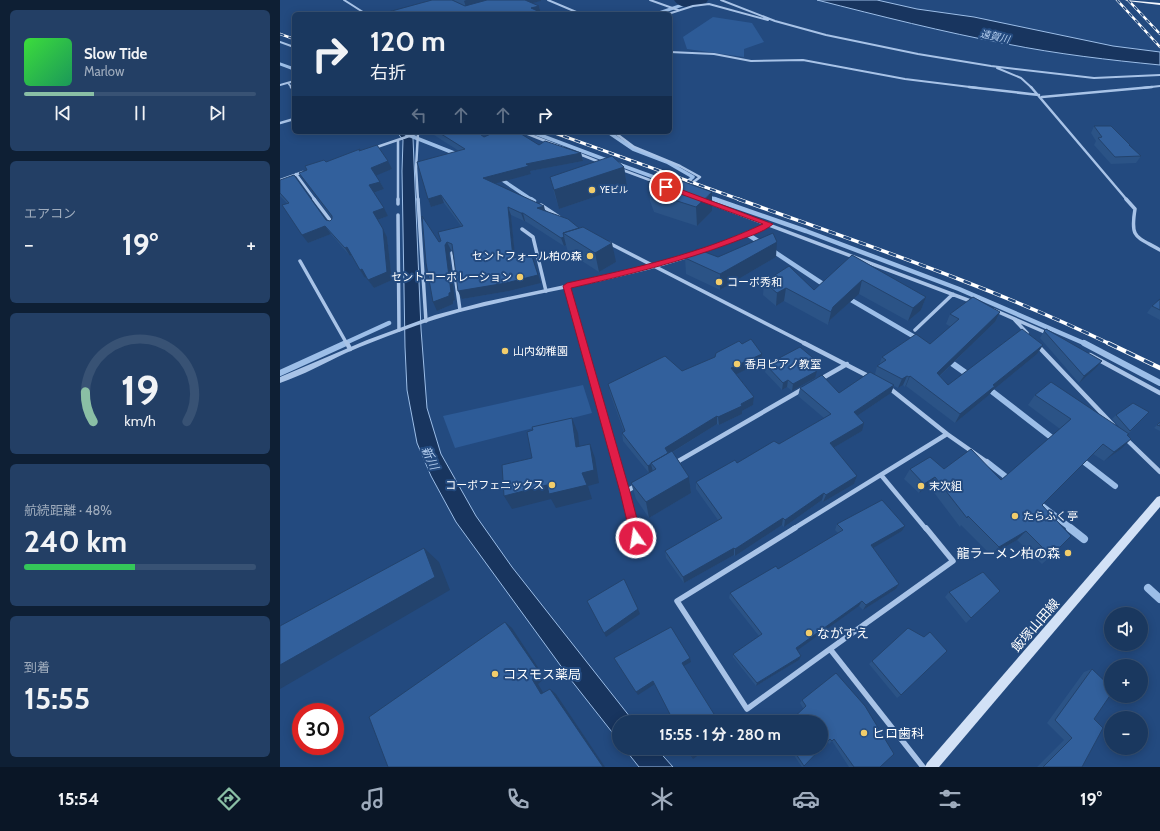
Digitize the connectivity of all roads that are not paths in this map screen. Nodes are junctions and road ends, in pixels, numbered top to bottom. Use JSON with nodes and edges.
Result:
{"nodes":[{"id":1,"x":344,"y":0,"type":"edge"},
{"id":2,"x":548,"y":0,"type":"edge"},
{"id":3,"x":650,"y":0,"type":"edge"},
{"id":4,"x":721,"y":0,"type":"edge"},
{"id":5,"x":1127,"y":0,"type":"edge"},
{"id":6,"x":1160,"y":4,"type":"edge"},
{"id":7,"x":678,"y":11,"type":"junction"},
{"id":8,"x":363,"y":12,"type":"edge"},
{"id":9,"x":576,"y":12,"type":"edge"},
{"id":10,"x":672,"y":13,"type":"edge"},
{"id":11,"x":775,"y":21,"type":"junction"},
{"id":12,"x":280,"y":42,"type":"edge"},
{"id":13,"x":292,"y":46,"type":"edge"},
{"id":14,"x":672,"y":52,"type":"edge"},
{"id":15,"x":991,"y":66,"type":"junction"},
{"id":16,"x":1160,"y":75,"type":"edge"},
{"id":17,"x":292,"y":82,"type":"edge"},
{"id":18,"x":288,"y":83,"type":"junction"},
{"id":19,"x":280,"y":85,"type":"edge"},
{"id":20,"x":1160,"y":86,"type":"edge"},
{"id":21,"x":292,"y":88,"type":"edge"},
{"id":22,"x":1039,"y":94,"type":"junction"},
{"id":23,"x":1042,"y":98,"type":"junction"},
{"id":24,"x":292,"y":120,"type":"edge"},
{"id":25,"x":280,"y":123,"type":"edge"},
{"id":26,"x":416,"y":134,"type":"edge"},
{"id":27,"x":419,"y":134,"type":"edge"},
{"id":28,"x":528,"y":134,"type":"edge"},
{"id":29,"x":617,"y":134,"type":"edge"},
{"id":30,"x":400,"y":139,"type":"junction"},
{"id":31,"x":566,"y":149,"type":"edge"},
{"id":32,"x":369,"y":150,"type":"edge"},
{"id":33,"x":573,"y":152,"type":"edge"},
{"id":34,"x":610,"y":165,"type":"edge"},
{"id":35,"x":617,"y":168,"type":"edge"},
{"id":36,"x":304,"y":172,"type":"edge"},
{"id":37,"x":296,"y":174,"type":"junction"},
{"id":38,"x":280,"y":180,"type":"edge"},
{"id":39,"x":659,"y":184,"type":"edge"},
{"id":40,"x":685,"y":188,"type":"edge"},
{"id":41,"x":703,"y":200,"type":"edge"},
{"id":42,"x":534,"y":201,"type":"edge"},
{"id":43,"x":398,"y":204,"type":"dead end"},
{"id":44,"x":398,"y":215,"type":"dead end"},
{"id":45,"x":565,"y":221,"type":"edge"},
{"id":46,"x":769,"y":224,"type":"junction"},
{"id":47,"x":334,"y":226,"type":"edge"},
{"id":48,"x":522,"y":229,"type":"dead end"},
{"id":49,"x":606,"y":242,"type":"edge"},
{"id":50,"x":1160,"y":250,"type":"edge"},
{"id":51,"x":452,"y":253,"type":"edge"},
{"id":52,"x":300,"y":261,"type":"dead end"},
{"id":53,"x":654,"y":266,"type":"junction"},
{"id":54,"x":567,"y":286,"type":"junction"},
{"id":55,"x":546,"y":290,"type":"junction"},
{"id":56,"x":953,"y":294,"type":"junction"},
{"id":57,"x":976,"y":303,"type":"edge"},
{"id":58,"x":990,"y":309,"type":"edge"},
{"id":59,"x":460,"y":310,"type":"junction"},
{"id":60,"x":1013,"y":317,"type":"junction"},
{"id":61,"x":424,"y":321,"type":"junction"},
{"id":62,"x":401,"y":329,"type":"junction"},
{"id":63,"x":915,"y":330,"type":"dead end"},
{"id":64,"x":1053,"y":335,"type":"edge"},
{"id":65,"x":1031,"y":337,"type":"edge"},
{"id":66,"x":1036,"y":343,"type":"edge"},
{"id":67,"x":350,"y":349,"type":"junction"},
{"id":68,"x":1084,"y":352,"type":"edge"},
{"id":69,"x":847,"y":364,"type":"junction"},
{"id":70,"x":874,"y":379,"type":"edge"},
{"id":71,"x":280,"y":380,"type":"edge"},
{"id":72,"x":815,"y":382,"type":"edge"},
{"id":73,"x":880,"y":383,"type":"edge"},
{"id":74,"x":809,"y":386,"type":"edge"},
{"id":75,"x":1160,"y":393,"type":"edge"},
{"id":76,"x":1117,"y":429,"type":"edge"},
{"id":77,"x":947,"y":434,"type":"junction"},
{"id":78,"x":1122,"y":435,"type":"edge"},
{"id":79,"x":987,"y":462,"type":"dead end"},
{"id":80,"x":673,"y":464,"type":"edge"},
{"id":81,"x":1160,"y":472,"type":"edge"},
{"id":82,"x":881,"y":475,"type":"junction"},
{"id":83,"x":639,"y":484,"type":"edge"},
{"id":84,"x":625,"y":492,"type":"junction"},
{"id":85,"x":1160,"y":500,"type":"edge"},
{"id":86,"x":636,"y":538,"type":"dead end"},
{"id":87,"x":830,"y":649,"type":"junction"},
{"id":88,"x":923,"y":767,"type":"edge"},
{"id":89,"x":931,"y":767,"type":"edge"}],
"edges":[{"from":1,"to":8,"type":"street"},
{"from":2,"to":9,"type":"street"},
{"from":3,"to":7,"type":"street"},
{"from":4,"to":11,"type":"street"},
{"from":5,"to":6,"type":"highway"},
{"from":7,"to":10,"type":"street"},
{"from":7,"to":11,"type":"street"},
{"from":11,"to":15,"type":"street"},
{"from":12,"to":13,"type":"street"},
{"from":14,"to":22,"type":"street"},
{"from":15,"to":16,"type":"street"},
{"from":15,"to":22,"type":"street"},
{"from":17,"to":18,"type":"street"},
{"from":18,"to":19,"type":"street"},
{"from":18,"to":21,"type":"street"},
{"from":20,"to":23,"type":"street"},
{"from":22,"to":23,"type":"street"},
{"from":23,"to":50,"type":"street"},
{"from":24,"to":25,"type":"street"},
{"from":26,"to":30,"type":"street"},
{"from":27,"to":61,"type":"street"},
{"from":28,"to":31,"type":"street"},
{"from":29,"to":40,"type":"street"},
{"from":30,"to":32,"type":"street"},
{"from":30,"to":43,"type":"street"},
{"from":33,"to":34,"type":"street"},
{"from":35,"to":39,"type":"street"},
{"from":36,"to":37,"type":"street"},
{"from":37,"to":38,"type":"street"},
{"from":37,"to":47,"type":"street"},
{"from":41,"to":46,"type":"street"},
{"from":42,"to":45,"type":"street"},
{"from":44,"to":62,"type":"street"},
{"from":46,"to":53,"type":"street"},
{"from":46,"to":56,"type":"street"},
{"from":48,"to":55,"type":"street"},
{"from":49,"to":53,"type":"street"},
{"from":51,"to":59,"type":"street"},
{"from":52,"to":67,"type":"street"},
{"from":53,"to":54,"type":"street"},
{"from":53,"to":69,"type":"street"},
{"from":54,"to":55,"type":"street"},
{"from":54,"to":84,"type":"street"},
{"from":55,"to":59,"type":"street"},
{"from":56,"to":57,"type":"street"},
{"from":56,"to":63,"type":"street"},
{"from":58,"to":60,"type":"street"},
{"from":59,"to":61,"type":"street"},
{"from":60,"to":64,"type":"street"},
{"from":60,"to":65,"type":"street"},
{"from":61,"to":62,"type":"street"},
{"from":62,"to":67,"type":"street"},
{"from":66,"to":76,"type":"street"},
{"from":67,"to":71,"type":"street"},
{"from":68,"to":75,"type":"street"},
{"from":69,"to":70,"type":"street"},
{"from":69,"to":72,"type":"street"},
{"from":73,"to":77,"type":"street"},
{"from":74,"to":80,"type":"street"},
{"from":77,"to":79,"type":"street"},
{"from":77,"to":82,"type":"street"},
{"from":78,"to":81,"type":"street"},
{"from":82,"to":87,"type":"street"},
{"from":82,"to":87,"type":"street"},
{"from":83,"to":84,"type":"street"},
{"from":84,"to":86,"type":"street"},
{"from":85,"to":89,"type":"main road","name":"飯塚山田線"},
{"from":87,"to":88,"type":"street"}]}
